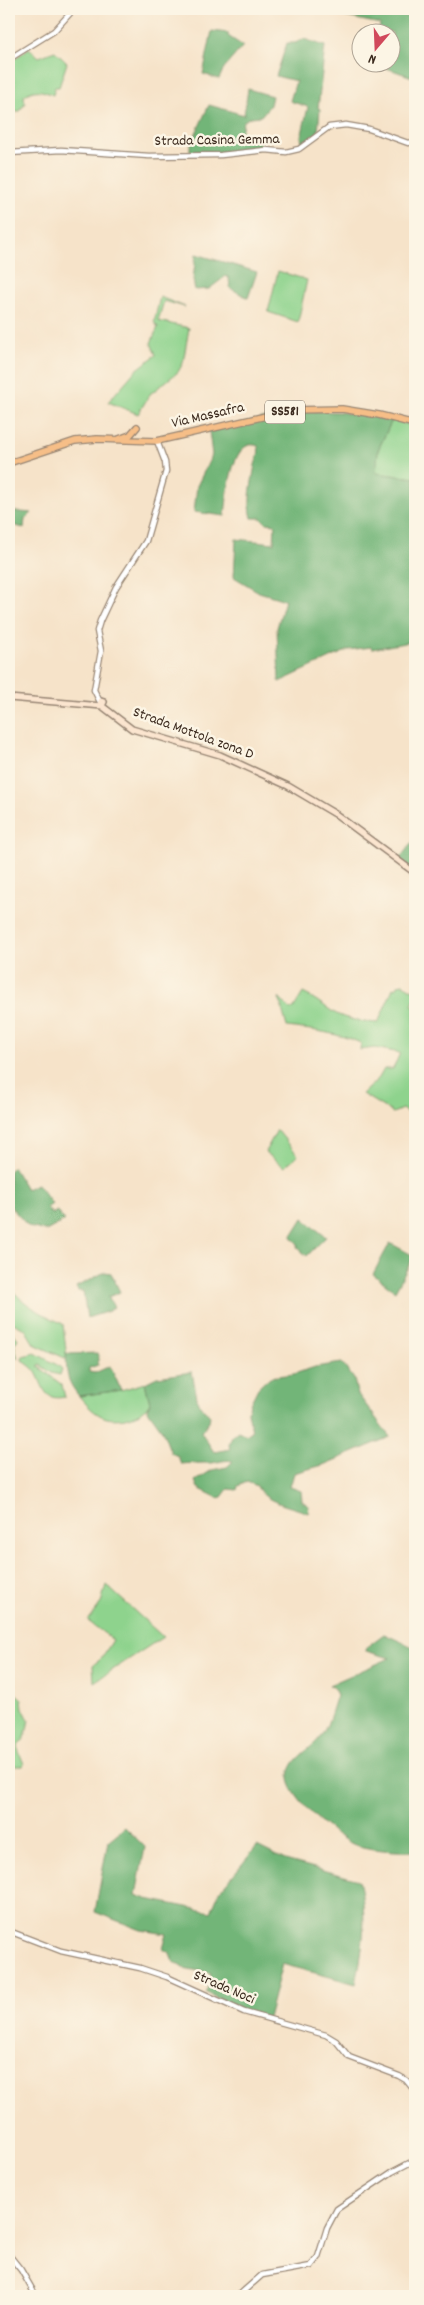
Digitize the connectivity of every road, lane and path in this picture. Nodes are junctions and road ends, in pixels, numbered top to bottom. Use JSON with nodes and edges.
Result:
{"nodes":[{"id":1,"x":74,"y":9,"type":"edge"},
{"id":2,"x":9,"y":59,"type":"edge"},
{"id":3,"x":415,"y":142,"type":"edge"},
{"id":4,"x":9,"y":153,"type":"edge"},
{"id":5,"x":415,"y":424,"type":"edge"},
{"id":6,"x":135,"y":431,"type":"junction"},
{"id":7,"x":118,"y":440,"type":"junction"},
{"id":8,"x":133,"y":441,"type":"junction"},
{"id":9,"x":146,"y":441,"type":"junction"},
{"id":10,"x":156,"y":441,"type":"junction"},
{"id":11,"x":9,"y":463,"type":"edge"},
{"id":12,"x":9,"y":698,"type":"edge"},
{"id":13,"x":101,"y":702,"type":"junction"},
{"id":14,"x":415,"y":873,"type":"edge"},
{"id":15,"x":9,"y":1931,"type":"edge"},
{"id":16,"x":415,"y":2091,"type":"edge"},
{"id":17,"x":415,"y":2160,"type":"edge"},
{"id":18,"x":9,"y":2255,"type":"edge"},
{"id":19,"x":36,"y":2296,"type":"edge"},
{"id":20,"x":238,"y":2296,"type":"edge"}],
"edges":[{"from":1,"to":2,"type":"street"},
{"from":3,"to":4,"type":"street","name":"Strada Casina Gemma"},
{"from":5,"to":10,"type":"main road","name":"Via Massafra","number":"SS581"},
{"from":6,"to":7,"type":"main road"},
{"from":6,"to":8,"type":"main road"},
{"from":6,"to":9,"type":"main road"},
{"from":7,"to":8,"type":"main road","name":"Via Massafra","number":"SS581"},
{"from":7,"to":11,"type":"main road","name":"Via Massafra","number":"SS581"},
{"from":8,"to":9,"type":"main road","name":"Via Massafra","number":"SS581"},
{"from":9,"to":10,"type":"main road","name":"Via Massafra","number":"SS581"},
{"from":10,"to":13,"type":"street"},
{"from":12,"to":13,"type":"main road"},
{"from":13,"to":14,"type":"main road","name":"Strada Mottola zona D"},
{"from":15,"to":16,"type":"street","name":"Strada Noci"},
{"from":17,"to":20,"type":"street"},
{"from":18,"to":19,"type":"street"}]}
